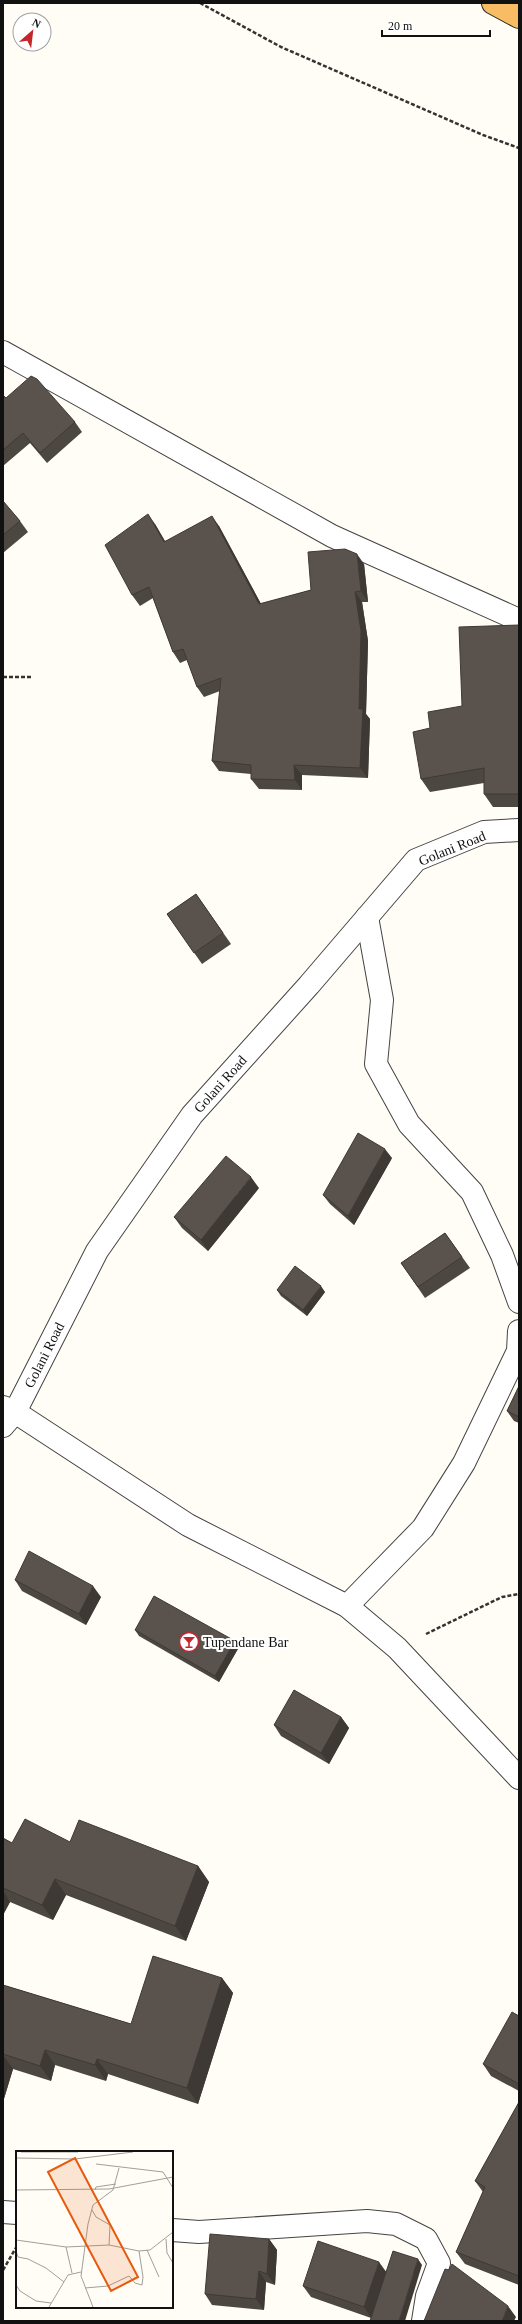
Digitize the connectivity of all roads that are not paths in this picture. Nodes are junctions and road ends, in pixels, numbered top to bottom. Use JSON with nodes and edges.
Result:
{"nodes":[{"id":1,"x":493,"y":3,"type":"edge"},
{"id":2,"x":519,"y":17,"type":"edge"},
{"id":3,"x":3,"y":352,"type":"edge"},
{"id":4,"x":519,"y":620,"type":"edge"},
{"id":5,"x":519,"y":830,"type":"edge"},
{"id":6,"x":367,"y":917,"type":"junction"},
{"id":7,"x":519,"y":1302,"type":"edge"},
{"id":8,"x":519,"y":1331,"type":"edge"},
{"id":9,"x":7,"y":1415,"type":"edge"},
{"id":10,"x":347,"y":1606,"type":"junction"},
{"id":11,"x":519,"y":1778,"type":"edge"},
{"id":12,"x":3,"y":2212,"type":"edge"},
{"id":13,"x":16,"y":2213,"type":"edge"},
{"id":14,"x":173,"y":2230,"type":"edge"},
{"id":15,"x":424,"y":2321,"type":"edge"}],
"edges":[{"from":1,"to":2,"type":"highway"},
{"from":3,"to":4,"type":"street"},
{"from":5,"to":6,"type":"street","name":"Golani Road"},
{"from":6,"to":7,"type":"street"},
{"from":6,"to":9,"type":"street","name":"Golani Road"},
{"from":8,"to":10,"type":"street"},
{"from":9,"to":10,"type":"street"},
{"from":10,"to":11,"type":"street"},
{"from":12,"to":13,"type":"street"},
{"from":14,"to":15,"type":"street"}]}
